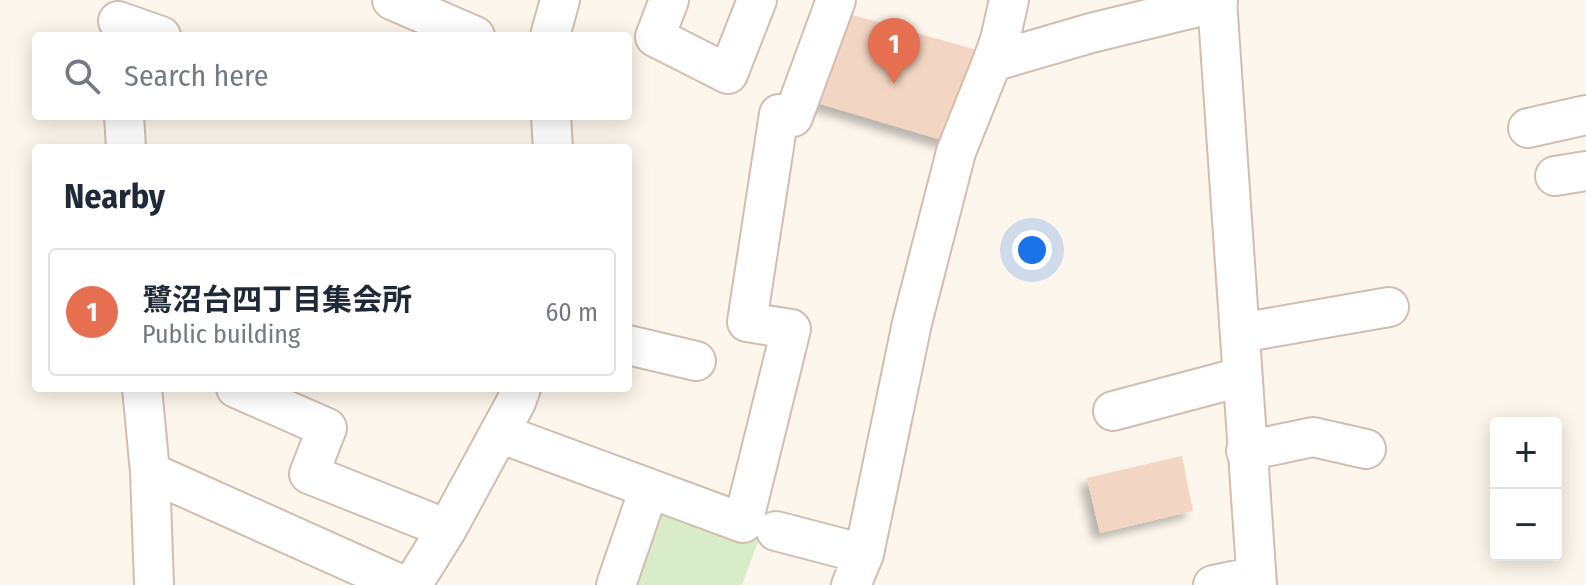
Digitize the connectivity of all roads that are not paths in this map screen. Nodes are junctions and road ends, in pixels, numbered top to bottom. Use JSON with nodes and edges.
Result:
{"nodes":[{"id":1,"x":392,"y":0,"type":"edge"},
{"id":2,"x":560,"y":0,"type":"edge"},
{"id":3,"x":669,"y":0,"type":"edge"},
{"id":4,"x":757,"y":0,"type":"edge"},
{"id":5,"x":836,"y":0,"type":"edge"},
{"id":6,"x":1009,"y":0,"type":"edge"},
{"id":7,"x":1218,"y":1,"type":"edge"},
{"id":8,"x":1156,"y":9,"type":"edge"},
{"id":9,"x":118,"y":19,"type":"edge"},
{"id":10,"x":151,"y":32,"type":"edge"},
{"id":11,"x":466,"y":32,"type":"edge"},
{"id":12,"x":551,"y":32,"type":"edge"},
{"id":13,"x":992,"y":62,"type":"junction"},
{"id":14,"x":1586,"y":115,"type":"edge"},
{"id":15,"x":124,"y":120,"type":"edge"},
{"id":16,"x":551,"y":120,"type":"edge"},
{"id":17,"x":1528,"y":128,"type":"dead end"},
{"id":18,"x":126,"y":144,"type":"edge"},
{"id":19,"x":553,"y":144,"type":"edge"},
{"id":20,"x":1389,"y":307,"type":"dead end"},
{"id":21,"x":1240,"y":333,"type":"junction"},
{"id":22,"x":632,"y":346,"type":"edge"},
{"id":23,"x":696,"y":361,"type":"dead end"},
{"id":24,"x":1241,"y":377,"type":"junction"},
{"id":25,"x":142,"y":392,"type":"edge"},
{"id":26,"x":245,"y":392,"type":"edge"},
{"id":27,"x":520,"y":392,"type":"edge"},
{"id":28,"x":1113,"y":411,"type":"dead end"},
{"id":29,"x":499,"y":433,"type":"junction"},
{"id":30,"x":1366,"y":449,"type":"dead end"},
{"id":31,"x":1246,"y":451,"type":"junction"},
{"id":32,"x":150,"y":472,"type":"junction"},
{"id":33,"x":649,"y":489,"type":"junction"},
{"id":34,"x":447,"y":529,"type":"junction"},
{"id":35,"x":776,"y":531,"type":"dead end"},
{"id":36,"x":857,"y":569,"type":"edge"},
{"id":37,"x":1256,"y":580,"type":"edge"},
{"id":38,"x":154,"y":585,"type":"edge"},
{"id":39,"x":402,"y":585,"type":"edge"},
{"id":40,"x":412,"y":585,"type":"edge"},
{"id":41,"x":616,"y":585,"type":"edge"},
{"id":42,"x":1213,"y":585,"type":"edge"}],
"edges":[{"from":1,"to":11,"type":"street"},
{"from":2,"to":12,"type":"street"},
{"from":3,"to":4,"type":"street"},
{"from":5,"to":33,"type":"street"},
{"from":6,"to":13,"type":"street"},
{"from":7,"to":8,"type":"street"},
{"from":7,"to":21,"type":"street"},
{"from":8,"to":13,"type":"street"},
{"from":9,"to":10,"type":"street"},
{"from":13,"to":36,"type":"street"},
{"from":14,"to":17,"type":"street"},
{"from":15,"to":18,"type":"street"},
{"from":16,"to":19,"type":"street"},
{"from":20,"to":21,"type":"street"},
{"from":21,"to":24,"type":"street"},
{"from":22,"to":23,"type":"street"},
{"from":24,"to":28,"type":"street"},
{"from":24,"to":31,"type":"street"},
{"from":25,"to":32,"type":"street"},
{"from":26,"to":34,"type":"street"},
{"from":27,"to":29,"type":"street"},
{"from":29,"to":33,"type":"street"},
{"from":29,"to":34,"type":"street"},
{"from":30,"to":31,"type":"street"},
{"from":31,"to":37,"type":"street"},
{"from":32,"to":38,"type":"street"},
{"from":32,"to":39,"type":"street"},
{"from":33,"to":41,"type":"street"},
{"from":34,"to":40,"type":"street"},
{"from":35,"to":36,"type":"street"},
{"from":37,"to":42,"type":"street"}]}
